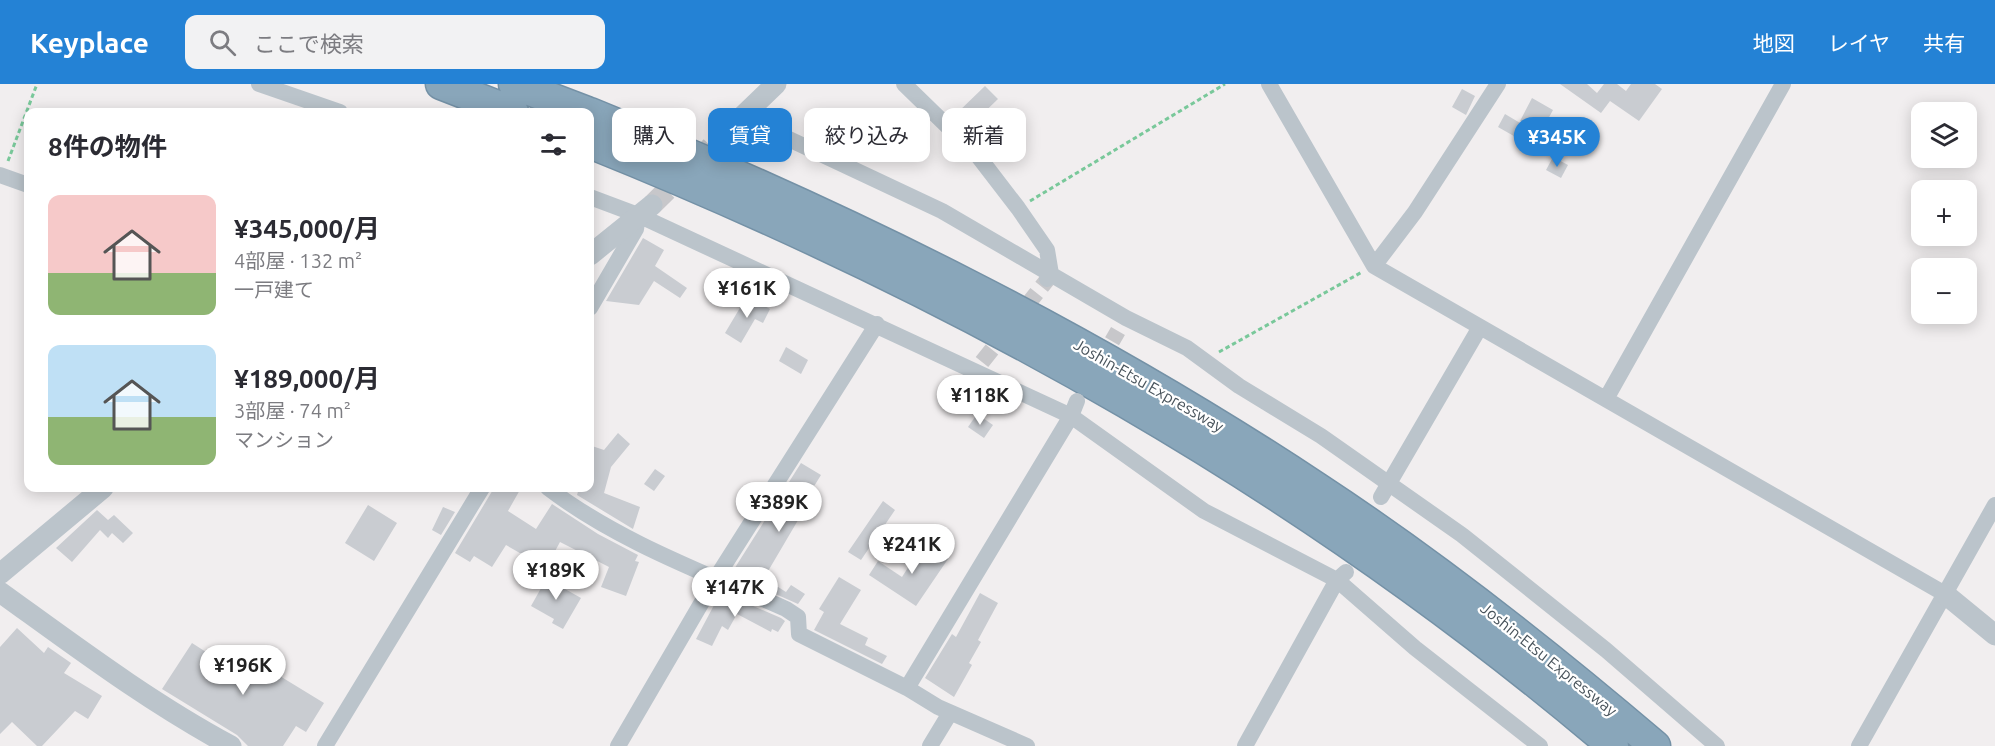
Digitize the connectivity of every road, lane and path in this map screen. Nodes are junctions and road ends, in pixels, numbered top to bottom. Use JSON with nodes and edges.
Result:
{"nodes":[{"id":1,"x":37,"y":84,"type":"edge"},
{"id":2,"x":259,"y":84,"type":"edge"},
{"id":3,"x":441,"y":84,"type":"edge"},
{"id":4,"x":514,"y":84,"type":"edge"},
{"id":5,"x":776,"y":84,"type":"edge"},
{"id":6,"x":904,"y":84,"type":"edge"},
{"id":7,"x":1225,"y":84,"type":"edge"},
{"id":8,"x":1269,"y":84,"type":"edge"},
{"id":9,"x":1498,"y":84,"type":"edge"},
{"id":10,"x":1783,"y":84,"type":"edge"},
{"id":11,"x":28,"y":108,"type":"edge"},
{"id":12,"x":328,"y":108,"type":"edge"},
{"id":13,"x":503,"y":108,"type":"edge"},
{"id":14,"x":575,"y":108,"type":"edge"},
{"id":15,"x":751,"y":108,"type":"edge"},
{"id":16,"x":594,"y":115,"type":"edge"},
{"id":17,"x":24,"y":117,"type":"edge"},
{"id":18,"x":792,"y":140,"type":"edge"},
{"id":19,"x":594,"y":145,"type":"edge"},
{"id":20,"x":1,"y":176,"type":"edge"},
{"id":21,"x":24,"y":184,"type":"edge"},
{"id":22,"x":594,"y":197,"type":"edge"},
{"id":23,"x":1018,"y":208,"type":"junction"},
{"id":24,"x":645,"y":210,"type":"junction"},
{"id":25,"x":594,"y":252,"type":"edge"},
{"id":26,"x":1374,"y":266,"type":"junction"},
{"id":27,"x":1049,"y":277,"type":"junction"},
{"id":28,"x":594,"y":301,"type":"edge"},
{"id":29,"x":878,"y":324,"type":"junction"},
{"id":30,"x":1480,"y":327,"type":"junction"},
{"id":31,"x":1204,"y":360,"type":"junction"},
{"id":32,"x":1606,"y":399,"type":"junction"},
{"id":33,"x":1074,"y":409,"type":"junction"},
{"id":34,"x":1385,"y":490,"type":"junction"},
{"id":35,"x":98,"y":492,"type":"edge"},
{"id":36,"x":480,"y":492,"type":"edge"},
{"id":37,"x":554,"y":492,"type":"edge"},
{"id":38,"x":1995,"y":505,"type":"edge"},
{"id":39,"x":0,"y":573,"type":"edge"},
{"id":40,"x":1341,"y":576,"type":"junction"},
{"id":41,"x":716,"y":578,"type":"junction"},
{"id":42,"x":0,"y":592,"type":"edge"},
{"id":43,"x":1945,"y":594,"type":"junction"},
{"id":44,"x":1995,"y":635,"type":"edge"},
{"id":45,"x":907,"y":688,"type":"junction"},
{"id":46,"x":950,"y":713,"type":"junction"},
{"id":47,"x":231,"y":746,"type":"edge"},
{"id":48,"x":325,"y":746,"type":"edge"},
{"id":49,"x":618,"y":746,"type":"edge"},
{"id":50,"x":930,"y":746,"type":"edge"},
{"id":51,"x":1028,"y":746,"type":"edge"},
{"id":52,"x":1245,"y":746,"type":"edge"},
{"id":53,"x":1540,"y":746,"type":"edge"},
{"id":54,"x":1613,"y":746,"type":"edge"},
{"id":55,"x":1655,"y":746,"type":"edge"},
{"id":56,"x":1717,"y":746,"type":"edge"},
{"id":57,"x":1859,"y":746,"type":"edge"}],
"edges":[{"from":1,"to":11,"type":"path"},
{"from":2,"to":12,"type":"street"},
{"from":3,"to":13,"type":"highway"},
{"from":4,"to":14,"type":"highway","name":"Joshin-Etsu Expressway"},
{"from":5,"to":15,"type":"street"},
{"from":6,"to":23,"type":"street"},
{"from":7,"to":23,"type":"path"},
{"from":8,"to":26,"type":"street"},
{"from":9,"to":26,"type":"street"},
{"from":10,"to":32,"type":"street"},
{"from":16,"to":55,"type":"highway","name":"Joshin-Etsu Expressway"},
{"from":17,"to":20,"type":"path"},
{"from":18,"to":27,"type":"street"},
{"from":19,"to":54,"type":"highway","name":"Joshin-Etsu Expressway"},
{"from":20,"to":21,"type":"street"},
{"from":22,"to":24,"type":"street"},
{"from":23,"to":27,"type":"street"},
{"from":24,"to":25,"type":"street"},
{"from":24,"to":28,"type":"street"},
{"from":24,"to":29,"type":"street"},
{"from":26,"to":30,"type":"street"},
{"from":26,"to":31,"type":"path"},
{"from":27,"to":31,"type":"street"},
{"from":29,"to":33,"type":"street"},
{"from":29,"to":41,"type":"street"},
{"from":30,"to":32,"type":"street"},
{"from":30,"to":34,"type":"street"},
{"from":31,"to":34,"type":"street"},
{"from":32,"to":43,"type":"street"},
{"from":33,"to":40,"type":"street"},
{"from":33,"to":45,"type":"street"},
{"from":34,"to":56,"type":"street"},
{"from":35,"to":39,"type":"street"},
{"from":36,"to":48,"type":"street"},
{"from":37,"to":41,"type":"street"},
{"from":38,"to":43,"type":"street"},
{"from":40,"to":52,"type":"street"},
{"from":40,"to":53,"type":"street"},
{"from":41,"to":45,"type":"street"},
{"from":41,"to":49,"type":"street"},
{"from":42,"to":47,"type":"street"},
{"from":43,"to":44,"type":"street"},
{"from":43,"to":57,"type":"street"},
{"from":45,"to":46,"type":"street"},
{"from":46,"to":50,"type":"street"},
{"from":46,"to":51,"type":"street"}]}
